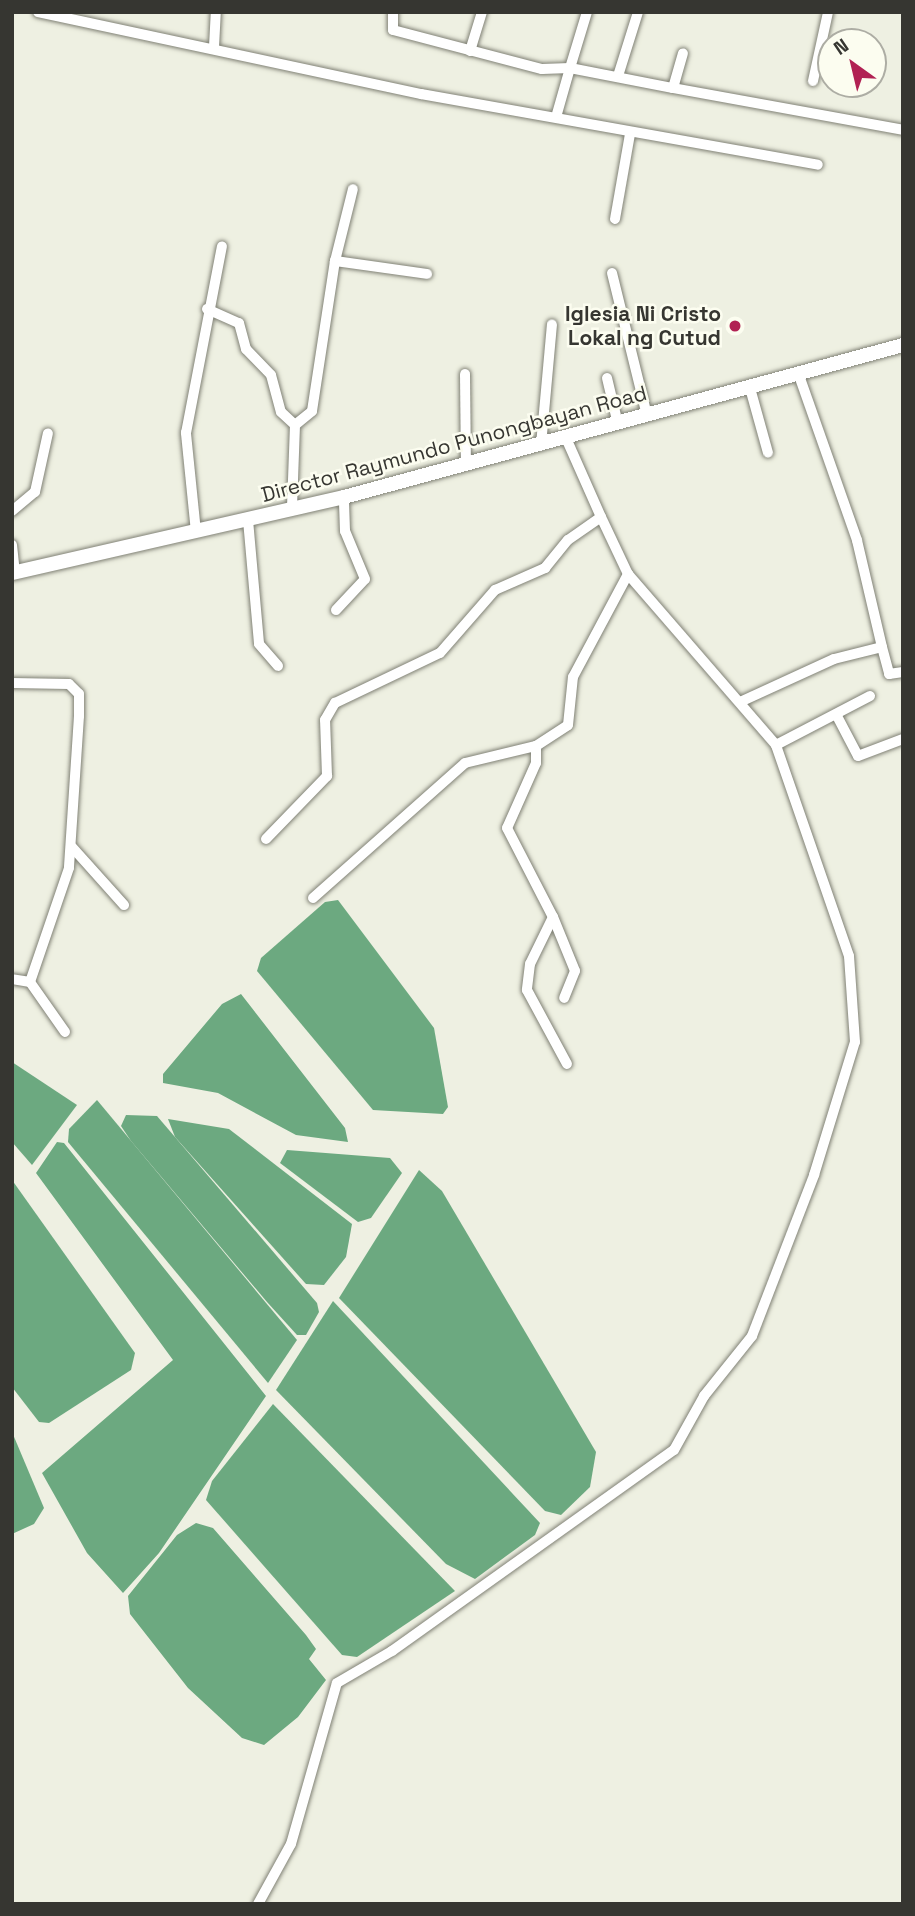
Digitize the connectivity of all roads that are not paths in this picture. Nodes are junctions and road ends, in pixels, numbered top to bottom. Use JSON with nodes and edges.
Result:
{"nodes":[{"id":1,"x":37,"y":12,"type":"edge"},
{"id":2,"x":216,"y":12,"type":"edge"},
{"id":3,"x":393,"y":12,"type":"edge"},
{"id":4,"x":482,"y":12,"type":"edge"},
{"id":5,"x":587,"y":12,"type":"edge"},
{"id":6,"x":638,"y":12,"type":"edge"},
{"id":7,"x":828,"y":12,"type":"edge"},
{"id":8,"x":214,"y":47,"type":"junction"},
{"id":9,"x":471,"y":51,"type":"junction"},
{"id":10,"x":683,"y":53,"type":"dead end"},
{"id":11,"x":570,"y":68,"type":"junction"},
{"id":12,"x":618,"y":76,"type":"junction"},
{"id":13,"x":813,"y":81,"type":"dead end"},
{"id":14,"x":673,"y":88,"type":"junction"},
{"id":15,"x":556,"y":117,"type":"junction"},
{"id":16,"x":903,"y":130,"type":"edge"},
{"id":17,"x":629,"y":134,"type":"junction"},
{"id":18,"x":818,"y":165,"type":"dead end"},
{"id":19,"x":353,"y":189,"type":"dead end"},
{"id":20,"x":614,"y":219,"type":"dead end"},
{"id":21,"x":222,"y":246,"type":"dead end"},
{"id":22,"x":335,"y":261,"type":"junction"},
{"id":23,"x":612,"y":273,"type":"dead end"},
{"id":24,"x":427,"y":274,"type":"dead end"},
{"id":25,"x":207,"y":309,"type":"junction"},
{"id":26,"x":552,"y":324,"type":"dead end"},
{"id":27,"x":903,"y":345,"type":"edge"},
{"id":28,"x":465,"y":374,"type":"dead end"},
{"id":29,"x":799,"y":375,"type":"junction"},
{"id":30,"x":607,"y":378,"type":"dead end"},
{"id":31,"x":750,"y":388,"type":"junction"},
{"id":32,"x":647,"y":416,"type":"junction"},
{"id":33,"x":618,"y":424,"type":"junction"},
{"id":34,"x":295,"y":425,"type":"junction"},
{"id":35,"x":48,"y":433,"type":"dead end"},
{"id":36,"x":566,"y":439,"type":"junction"},
{"id":37,"x":541,"y":445,"type":"junction"},
{"id":38,"x":768,"y":453,"type":"dead end"},
{"id":39,"x":466,"y":464,"type":"junction"},
{"id":40,"x":344,"y":497,"type":"junction"},
{"id":41,"x":292,"y":506,"type":"junction"},
{"id":42,"x":12,"y":511,"type":"edge"},
{"id":43,"x":601,"y":517,"type":"junction"},
{"id":44,"x":248,"y":520,"type":"junction"},
{"id":45,"x":196,"y":532,"type":"junction"},
{"id":46,"x":12,"y":545,"type":"edge"},
{"id":47,"x":14,"y":573,"type":"edge"},
{"id":48,"x":628,"y":574,"type":"junction"},
{"id":49,"x":336,"y":610,"type":"dead end"},
{"id":50,"x":881,"y":647,"type":"junction"},
{"id":51,"x":278,"y":666,"type":"dead end"},
{"id":52,"x":903,"y":672,"type":"edge"},
{"id":53,"x":12,"y":683,"type":"edge"},
{"id":54,"x":870,"y":696,"type":"dead end"},
{"id":55,"x":740,"y":702,"type":"junction"},
{"id":56,"x":837,"y":716,"type":"junction"},
{"id":57,"x":903,"y":740,"type":"edge"},
{"id":58,"x":776,"y":745,"type":"junction"},
{"id":59,"x":536,"y":746,"type":"junction"},
{"id":60,"x":266,"y":839,"type":"dead end"},
{"id":61,"x":72,"y":847,"type":"junction"},
{"id":62,"x":313,"y":898,"type":"dead end"},
{"id":63,"x":124,"y":905,"type":"dead end"},
{"id":64,"x":553,"y":917,"type":"junction"},
{"id":65,"x":12,"y":979,"type":"edge"},
{"id":66,"x":30,"y":982,"type":"junction"},
{"id":67,"x":564,"y":999,"type":"dead end"},
{"id":68,"x":65,"y":1032,"type":"dead end"},
{"id":69,"x":567,"y":1063,"type":"dead end"},
{"id":70,"x":258,"y":1904,"type":"edge"}],
"edges":[{"from":1,"to":8,"type":"street"},
{"from":2,"to":8,"type":"street"},
{"from":3,"to":9,"type":"street"},
{"from":4,"to":9,"type":"street"},
{"from":5,"to":11,"type":"street"},
{"from":6,"to":12,"type":"street"},
{"from":7,"to":13,"type":"street"},
{"from":8,"to":15,"type":"street"},
{"from":9,"to":11,"type":"street"},
{"from":10,"to":14,"type":"street"},
{"from":11,"to":12,"type":"street"},
{"from":11,"to":15,"type":"street"},
{"from":12,"to":14,"type":"street"},
{"from":14,"to":16,"type":"street"},
{"from":15,"to":17,"type":"street"},
{"from":17,"to":18,"type":"street"},
{"from":17,"to":20,"type":"street"},
{"from":19,"to":22,"type":"street"},
{"from":21,"to":25,"type":"street"},
{"from":22,"to":24,"type":"street"},
{"from":22,"to":34,"type":"street"},
{"from":23,"to":32,"type":"street"},
{"from":25,"to":34,"type":"street"},
{"from":25,"to":45,"type":"street"},
{"from":26,"to":37,"type":"street"},
{"from":27,"to":29,"type":"street","name":"Director Raymundo Punongbayan Road"},
{"from":28,"to":39,"type":"street"},
{"from":29,"to":31,"type":"street","name":"Director Raymundo Punongbayan Road"},
{"from":29,"to":50,"type":"street"},
{"from":30,"to":33,"type":"street"},
{"from":31,"to":32,"type":"street","name":"Director Raymundo Punongbayan Road"},
{"from":31,"to":38,"type":"street"},
{"from":32,"to":33,"type":"street","name":"Director Raymundo Punongbayan Road"},
{"from":33,"to":36,"type":"street","name":"Director Raymundo Punongbayan Road"},
{"from":34,"to":41,"type":"street"},
{"from":35,"to":42,"type":"street"},
{"from":36,"to":37,"type":"street","name":"Director Raymundo Punongbayan Road"},
{"from":36,"to":43,"type":"street"},
{"from":37,"to":39,"type":"street","name":"Director Raymundo Punongbayan Road"},
{"from":39,"to":40,"type":"street","name":"Director Raymundo Punongbayan Road"},
{"from":40,"to":41,"type":"street","name":"Director Raymundo Punongbayan Road"},
{"from":40,"to":49,"type":"street"},
{"from":41,"to":44,"type":"street","name":"Director Raymundo Punongbayan Road"},
{"from":43,"to":48,"type":"street"},
{"from":43,"to":60,"type":"street"},
{"from":44,"to":45,"type":"street","name":"Director Raymundo Punongbayan Road"},
{"from":44,"to":51,"type":"street"},
{"from":45,"to":47,"type":"street","name":"Director Raymundo Punongbayan Road"},
{"from":46,"to":47,"type":"street"},
{"from":48,"to":55,"type":"street"},
{"from":48,"to":59,"type":"street"},
{"from":50,"to":52,"type":"street"},
{"from":50,"to":55,"type":"street"},
{"from":53,"to":61,"type":"street"},
{"from":54,"to":56,"type":"street"},
{"from":55,"to":58,"type":"street"},
{"from":56,"to":57,"type":"street"},
{"from":56,"to":58,"type":"street"},
{"from":58,"to":70,"type":"street"},
{"from":59,"to":62,"type":"street"},
{"from":59,"to":64,"type":"street"},
{"from":61,"to":63,"type":"street"},
{"from":61,"to":66,"type":"street"},
{"from":64,"to":67,"type":"street"},
{"from":64,"to":69,"type":"street"},
{"from":65,"to":66,"type":"street"},
{"from":66,"to":68,"type":"street"}]}
